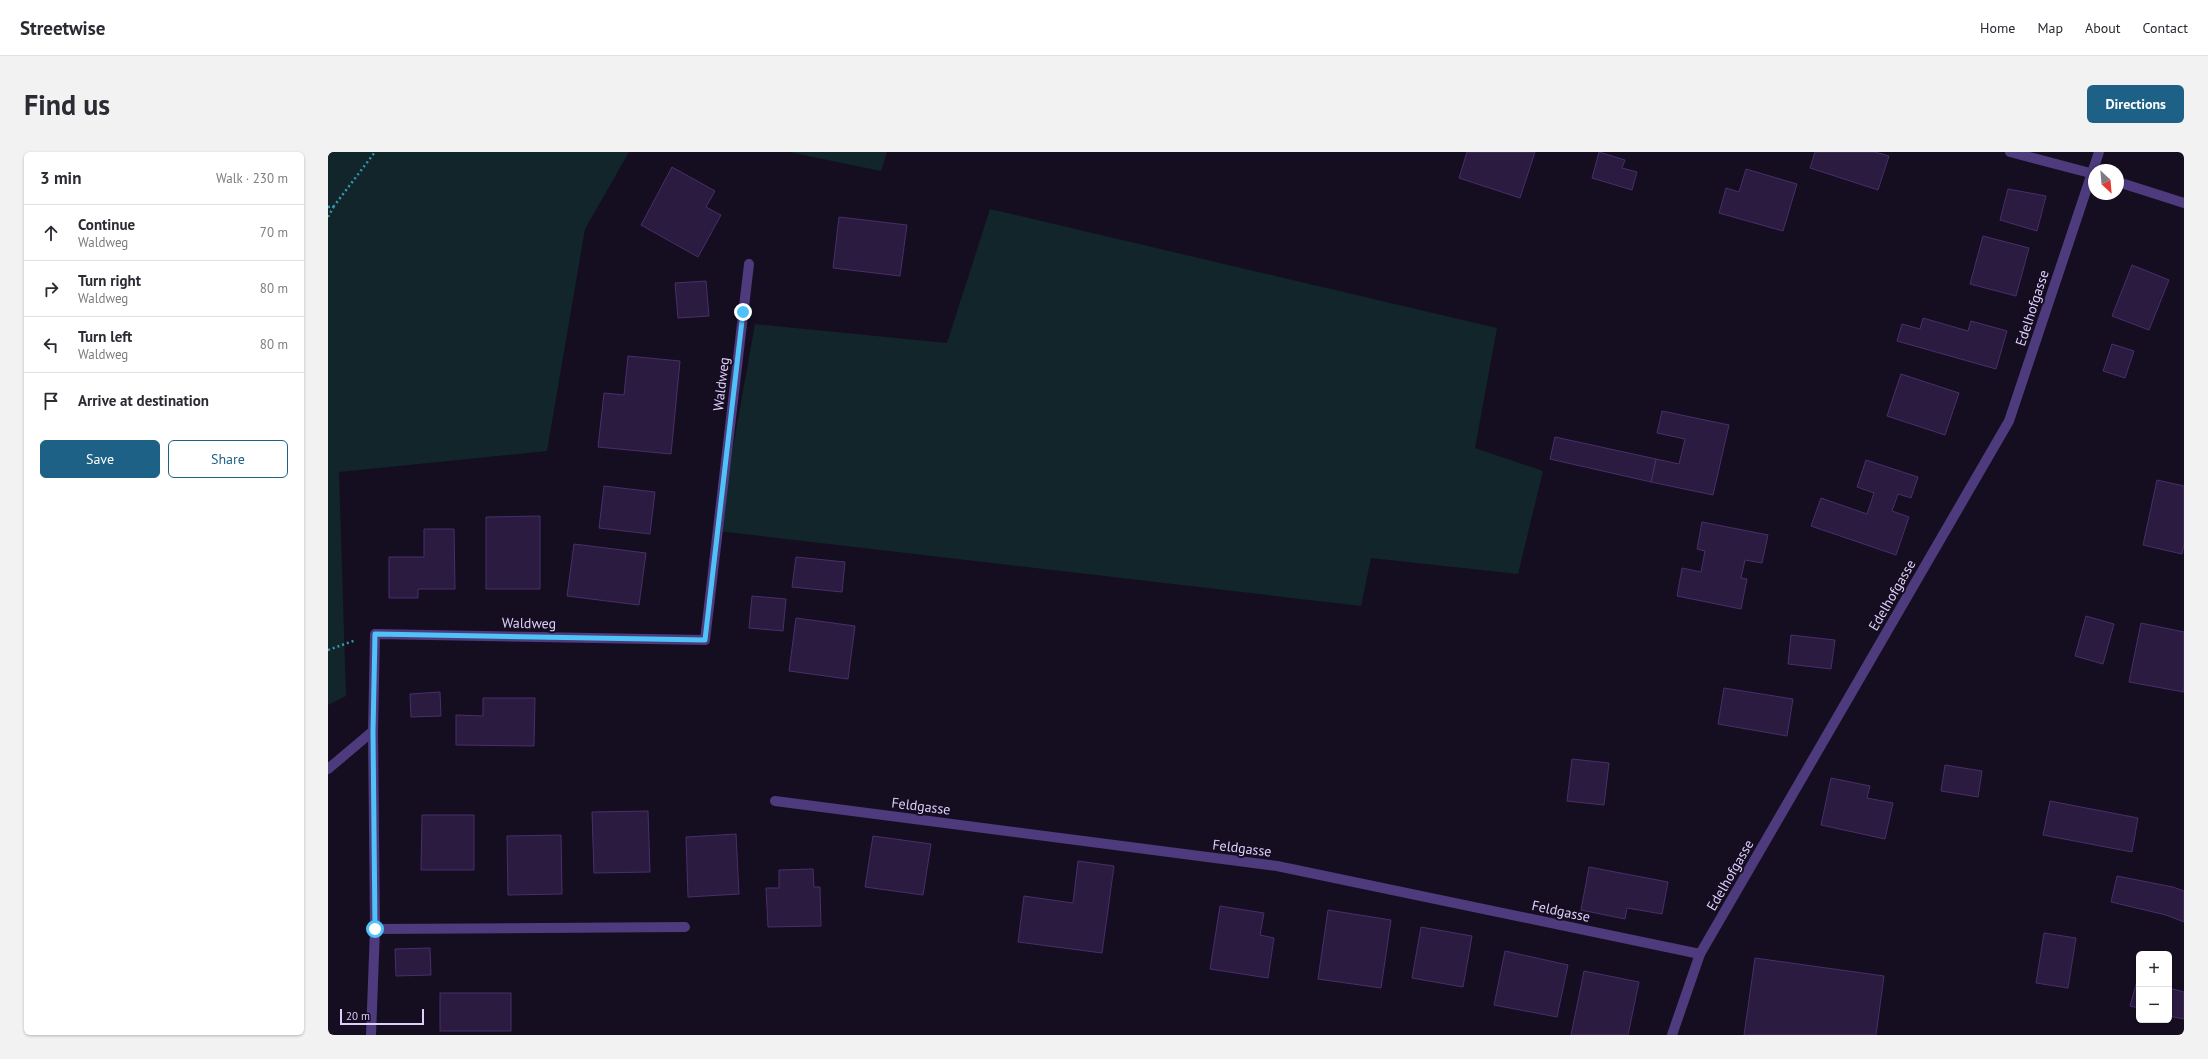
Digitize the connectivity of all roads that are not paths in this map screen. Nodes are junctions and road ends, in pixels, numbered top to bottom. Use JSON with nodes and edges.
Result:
{"nodes":[{"id":1,"x":2010,"y":152,"type":"edge"},
{"id":2,"x":2099,"y":152,"type":"edge"},
{"id":3,"x":2096,"y":164,"type":"edge"},
{"id":4,"x":2088,"y":173,"type":"edge"},
{"id":5,"x":2124,"y":184,"type":"edge"},
{"id":6,"x":2088,"y":189,"type":"edge"},
{"id":7,"x":2184,"y":203,"type":"edge"},
{"id":8,"x":749,"y":264,"type":"dead end"},
{"id":9,"x":373,"y":731,"type":"junction"},
{"id":10,"x":328,"y":769,"type":"edge"},
{"id":11,"x":775,"y":801,"type":"dead end"},
{"id":12,"x":685,"y":927,"type":"dead end"},
{"id":13,"x":375,"y":929,"type":"junction"},
{"id":14,"x":1700,"y":954,"type":"junction"},
{"id":15,"x":371,"y":1035,"type":"edge"},
{"id":16,"x":1672,"y":1035,"type":"edge"}],
"edges":[{"from":1,"to":4,"type":"street"},
{"from":2,"to":3,"type":"street","name":"Edelhofgasse"},
{"from":5,"to":7,"type":"street"},
{"from":6,"to":14,"type":"street","name":"Edelhofgasse"},
{"from":8,"to":9,"type":"street","name":"Waldweg"},
{"from":9,"to":10,"type":"street"},
{"from":9,"to":13,"type":"street"},
{"from":11,"to":14,"type":"street","name":"Feldgasse"},
{"from":12,"to":13,"type":"street"},
{"from":13,"to":15,"type":"street"},
{"from":14,"to":16,"type":"street","name":"Edelhofgasse"}]}
